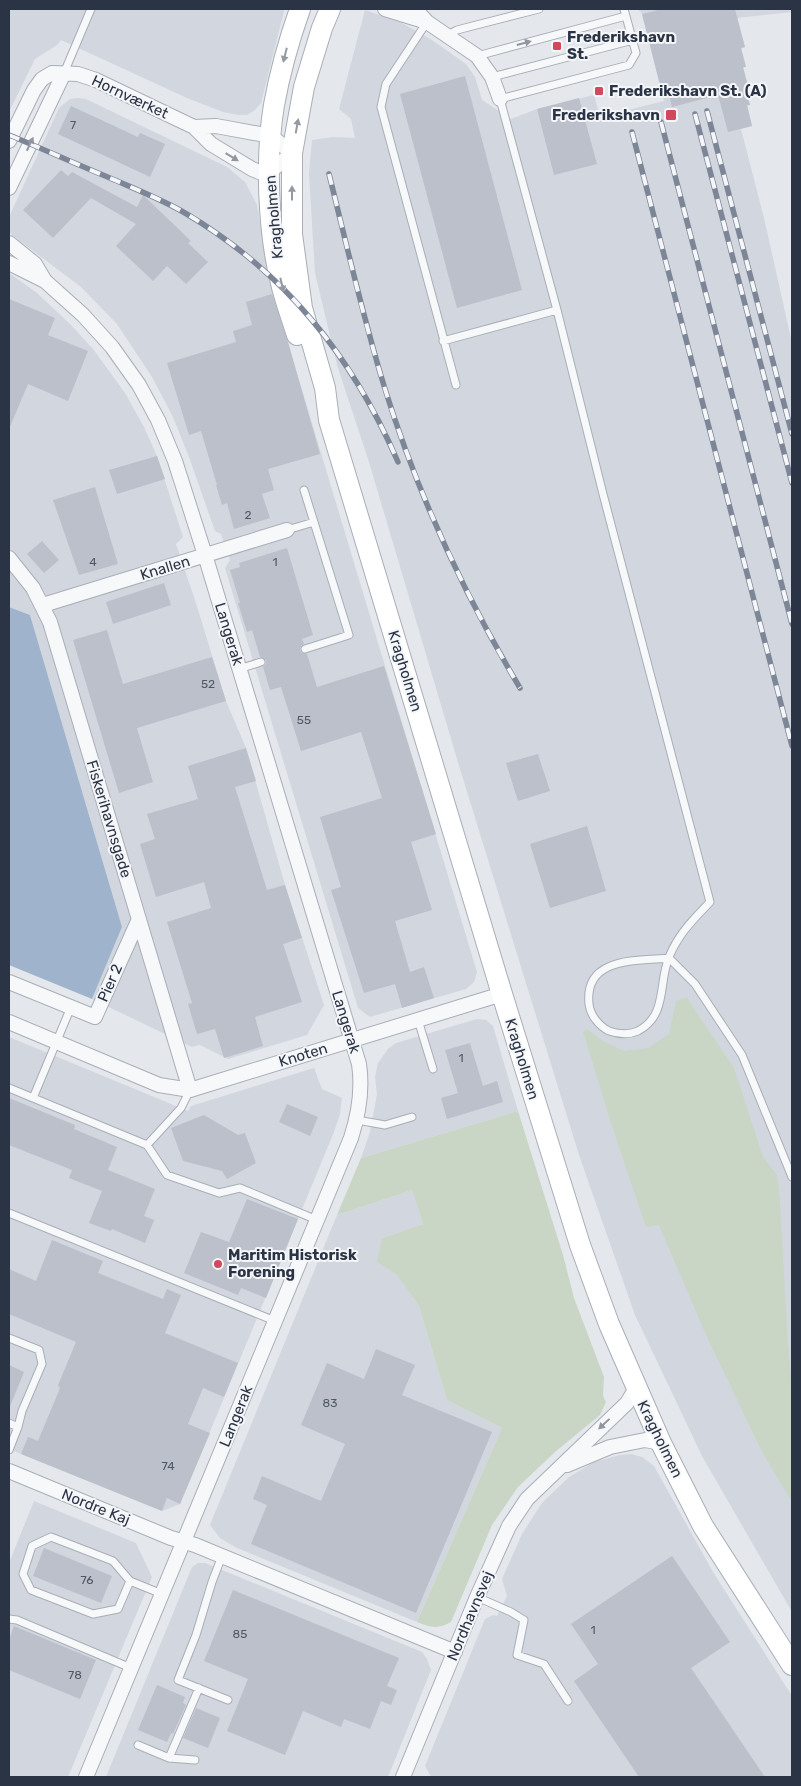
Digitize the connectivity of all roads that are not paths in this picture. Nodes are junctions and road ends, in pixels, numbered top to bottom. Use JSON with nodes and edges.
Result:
{"nodes":[{"id":1,"x":91,"y":9,"type":"edge"},
{"id":2,"x":300,"y":9,"type":"edge"},
{"id":3,"x":330,"y":9,"type":"edge"},
{"id":4,"x":385,"y":9,"type":"edge"},
{"id":5,"x":415,"y":9,"type":"edge"},
{"id":6,"x":539,"y":9,"type":"edge"},
{"id":7,"x":625,"y":13,"type":"edge"},
{"id":8,"x":427,"y":22,"type":"junction"},
{"id":9,"x":446,"y":36,"type":"junction"},
{"id":10,"x":632,"y":40,"type":"junction"},
{"id":11,"x":477,"y":56,"type":"junction"},
{"id":12,"x":64,"y":73,"type":"junction"},
{"id":13,"x":492,"y":77,"type":"junction"},
{"id":14,"x":500,"y":99,"type":"junction"},
{"id":15,"x":194,"y":127,"type":"junction"},
{"id":16,"x":271,"y":136,"type":"junction"},
{"id":17,"x":9,"y":141,"type":"edge"},
{"id":18,"x":292,"y":153,"type":"junction"},
{"id":19,"x":270,"y":172,"type":"junction"},
{"id":20,"x":9,"y":188,"type":"edge"},
{"id":21,"x":9,"y":243,"type":"edge"},
{"id":22,"x":9,"y":263,"type":"edge"},
{"id":23,"x":45,"y":281,"type":"junction"},
{"id":24,"x":557,"y":310,"type":"junction"},
{"id":25,"x":444,"y":341,"type":"junction"},
{"id":26,"x":456,"y":386,"type":"dead end"},
{"id":27,"x":329,"y":420,"type":"junction"},
{"id":28,"x":304,"y":490,"type":"dead end"},
{"id":29,"x":314,"y":522,"type":"junction"},
{"id":30,"x":287,"y":530,"type":"joint"},
{"id":31,"x":206,"y":555,"type":"junction"},
{"id":32,"x":9,"y":558,"type":"edge"},
{"id":33,"x":43,"y":605,"type":"junction"},
{"id":34,"x":305,"y":649,"type":"dead end"},
{"id":35,"x":262,"y":662,"type":"dead end"},
{"id":36,"x":240,"y":669,"type":"junction"},
{"id":37,"x":139,"y":919,"type":"junction"},
{"id":38,"x":669,"y":958,"type":"junction"},
{"id":39,"x":9,"y":982,"type":"edge"},
{"id":40,"x":502,"y":994,"type":"junction"},
{"id":41,"x":71,"y":1007,"type":"junction"},
{"id":42,"x":418,"y":1020,"type":"junction"},
{"id":43,"x":9,"y":1022,"type":"edge"},
{"id":44,"x":352,"y":1040,"type":"junction"},
{"id":45,"x":57,"y":1042,"type":"junction"},
{"id":46,"x":433,"y":1069,"type":"dead end"},
{"id":47,"x":9,"y":1088,"type":"edge"},
{"id":48,"x":190,"y":1090,"type":"junction"},
{"id":49,"x":33,"y":1098,"type":"junction"},
{"id":50,"x":412,"y":1117,"type":"dead end"},
{"id":51,"x":357,"y":1120,"type":"junction"},
{"id":52,"x":147,"y":1145,"type":"junction"},
{"id":53,"x":792,"y":1177,"type":"edge"},
{"id":54,"x":9,"y":1213,"type":"edge"},
{"id":55,"x":317,"y":1220,"type":"junction"},
{"id":56,"x":275,"y":1320,"type":"junction"},
{"id":57,"x":9,"y":1338,"type":"edge"},
{"id":58,"x":636,"y":1388,"type":"junction"},
{"id":59,"x":9,"y":1423,"type":"edge"},
{"id":60,"x":18,"y":1427,"type":"junction"},
{"id":61,"x":661,"y":1443,"type":"junction"},
{"id":62,"x":9,"y":1450,"type":"edge"},
{"id":63,"x":560,"y":1468,"type":"junction"},
{"id":64,"x":9,"y":1471,"type":"edge"},
{"id":65,"x":184,"y":1542,"type":"junction"},
{"id":66,"x":222,"y":1556,"type":"junction"},
{"id":67,"x":130,"y":1581,"type":"junction"},
{"id":68,"x":162,"y":1594,"type":"junction"},
{"id":69,"x":478,"y":1597,"type":"junction"},
{"id":70,"x":9,"y":1619,"type":"edge"},
{"id":71,"x":454,"y":1652,"type":"junction"},
{"id":72,"x":792,"y":1665,"type":"edge"},
{"id":73,"x":131,"y":1668,"type":"junction"},
{"id":74,"x":199,"y":1688,"type":"junction"},
{"id":75,"x":228,"y":1700,"type":"dead end"},
{"id":76,"x":568,"y":1701,"type":"dead end"},
{"id":77,"x":138,"y":1745,"type":"dead end"},
{"id":78,"x":169,"y":1758,"type":"junction"},
{"id":79,"x":195,"y":1760,"type":"dead end"},
{"id":80,"x":86,"y":1777,"type":"edge"},
{"id":81,"x":403,"y":1777,"type":"edge"}],
"edges":[{"from":1,"to":12,"type":"lane"},
{"from":2,"to":16,"type":"street","name":"Kragholmen","one_way":true},
{"from":18,"to":3,"type":"street","name":"Kragholmen","one_way":true},
{"from":4,"to":8,"type":"street"},
{"from":5,"to":8,"type":"street"},
{"from":6,"to":9,"type":"lane"},
{"from":7,"to":10,"type":"lane"},
{"from":11,"to":7,"type":"lane","one_way":true},
{"from":8,"to":9,"type":"street"},
{"from":8,"to":25,"type":"lane"},
{"from":9,"to":11,"type":"street"},
{"from":10,"to":13,"type":"lane"},
{"from":10,"to":14,"type":"lane"},
{"from":11,"to":13,"type":"street"},
{"from":12,"to":15,"type":"street","name":"Hornværket"},
{"from":12,"to":17,"type":"street","name":"Hornværket"},
{"from":20,"to":12,"type":"street","one_way":true},
{"from":13,"to":14,"type":"street"},
{"from":14,"to":24,"type":"lane"},
{"from":15,"to":16,"type":"street","name":"Hornværket"},
{"from":15,"to":19,"type":"street","name":"Hornværket","one_way":true},
{"from":16,"to":18,"type":"street","name":"Hornværket"},
{"from":16,"to":19,"type":"street","name":"Kragholmen"},
{"from":18,"to":19,"type":"street"},
{"from":27,"to":18,"type":"street","name":"Kragholmen","one_way":true},
{"from":19,"to":27,"type":"street","name":"Kragholmen","one_way":true},
{"from":21,"to":23,"type":"street","name":"Langerak"},
{"from":22,"to":23,"type":"street","name":"Langerak"},
{"from":23,"to":31,"type":"street","name":"Langerak"},
{"from":24,"to":25,"type":"lane"},
{"from":24,"to":38,"type":"lane"},
{"from":25,"to":26,"type":"lane"},
{"from":27,"to":40,"type":"street","name":"Kragholmen"},
{"from":28,"to":29,"type":"lane"},
{"from":29,"to":30,"type":"lane"},
{"from":29,"to":34,"type":"lane"},
{"from":30,"to":31,"type":"street","name":"Knallen"},
{"from":31,"to":33,"type":"street","name":"Knallen"},
{"from":31,"to":36,"type":"street","name":"Langerak"},
{"from":32,"to":33,"type":"street","name":"Fiskerihavnsgade"},
{"from":33,"to":37,"type":"street","name":"Fiskerihavnsgade"},
{"from":35,"to":36,"type":"lane"},
{"from":36,"to":44,"type":"street","name":"Langerak"},
{"from":37,"to":41,"type":"street","name":"Pier 2"},
{"from":37,"to":48,"type":"street","name":"Fiskerihavnsgade"},
{"from":38,"to":38,"type":"lane"},
{"from":38,"to":53,"type":"lane"},
{"from":39,"to":41,"type":"street","name":"Pier 2"},
{"from":40,"to":42,"type":"street","name":"Knoten"},
{"from":40,"to":58,"type":"street","name":"Kragholmen"},
{"from":41,"to":45,"type":"lane"},
{"from":42,"to":44,"type":"street","name":"Knoten"},
{"from":42,"to":46,"type":"lane"},
{"from":43,"to":45,"type":"street"},
{"from":44,"to":48,"type":"street","name":"Knoten"},
{"from":44,"to":51,"type":"street","name":"Langerak"},
{"from":45,"to":48,"type":"street"},
{"from":45,"to":49,"type":"lane"},
{"from":47,"to":49,"type":"lane"},
{"from":48,"to":52,"type":"lane"},
{"from":49,"to":52,"type":"lane"},
{"from":50,"to":51,"type":"lane"},
{"from":51,"to":55,"type":"street","name":"Langerak"},
{"from":52,"to":55,"type":"lane"},
{"from":54,"to":56,"type":"lane"},
{"from":55,"to":56,"type":"street","name":"Langerak"},
{"from":56,"to":65,"type":"street","name":"Langerak"},
{"from":57,"to":60,"type":"lane"},
{"from":58,"to":61,"type":"street","name":"Kragholmen"},
{"from":58,"to":63,"type":"street","name":"Nordhavnsvej","one_way":true},
{"from":59,"to":60,"type":"lane"},
{"from":60,"to":62,"type":"lane"},
{"from":61,"to":63,"type":"street","name":"Nordhavnsvej"},
{"from":61,"to":72,"type":"street","name":"Kragholmen"},
{"from":63,"to":69,"type":"street","name":"Nordhavnsvej"},
{"from":64,"to":65,"type":"street","name":"Nordre Kaj"},
{"from":65,"to":66,"type":"street","name":"Nordre Kaj"},
{"from":65,"to":68,"type":"street","name":"Langerak"},
{"from":66,"to":71,"type":"street","name":"Nordre Kaj"},
{"from":66,"to":74,"type":"lane"},
{"from":67,"to":67,"type":"lane"},
{"from":67,"to":68,"type":"lane"},
{"from":68,"to":73,"type":"street","name":"Langerak"},
{"from":69,"to":71,"type":"street","name":"Nordhavnsvej"},
{"from":69,"to":76,"type":"lane"},
{"from":70,"to":73,"type":"lane"},
{"from":71,"to":81,"type":"street","name":"Nordhavnsvej"},
{"from":73,"to":80,"type":"street","name":"Langerak"},
{"from":74,"to":75,"type":"lane"},
{"from":74,"to":78,"type":"lane"},
{"from":77,"to":78,"type":"lane"},
{"from":78,"to":79,"type":"lane"}]}
